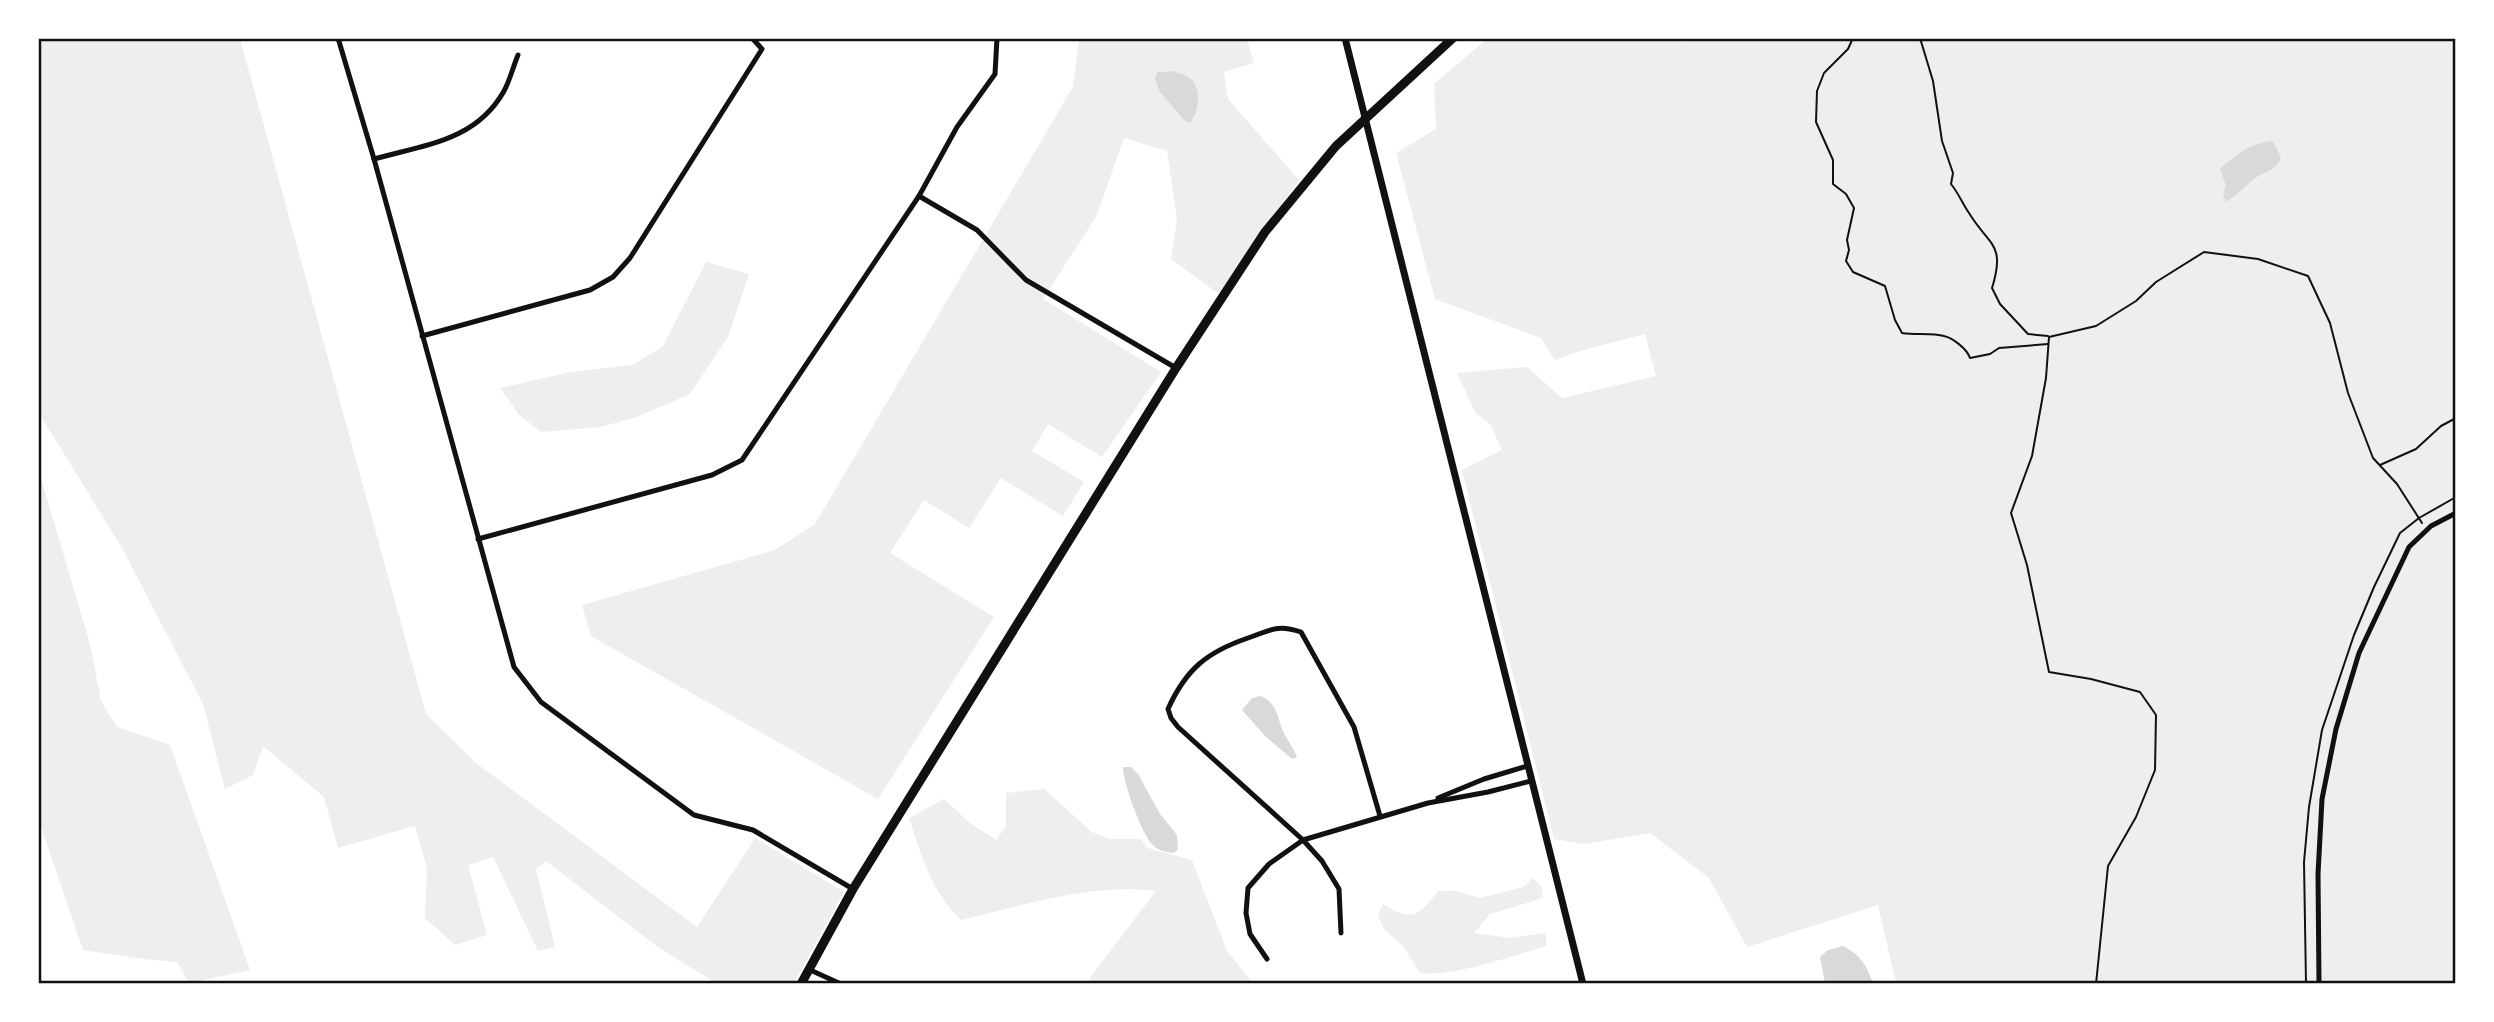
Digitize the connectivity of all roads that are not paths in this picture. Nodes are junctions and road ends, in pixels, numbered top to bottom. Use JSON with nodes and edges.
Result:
{"nodes":[{"id":1,"x":338,"y":38,"type":"edge"},
{"id":2,"x":752,"y":38,"type":"edge"},
{"id":3,"x":998,"y":38,"type":"edge"},
{"id":4,"x":1345,"y":38,"type":"edge"},
{"id":5,"x":1454,"y":38,"type":"edge"},
{"id":6,"x":518,"y":55,"type":"dead end"},
{"id":7,"x":1365,"y":118,"type":"junction"},
{"id":8,"x":374,"y":159,"type":"junction"},
{"id":9,"x":919,"y":196,"type":"junction"},
{"id":10,"x":422,"y":336,"type":"junction"},
{"id":11,"x":1176,"y":368,"type":"junction"},
{"id":12,"x":2455,"y":513,"type":"edge"},
{"id":13,"x":478,"y":539,"type":"junction"},
{"id":14,"x":1527,"y":766,"type":"junction"},
{"id":15,"x":1531,"y":781,"type":"junction"},
{"id":16,"x":1428,"y":803,"type":"junction"},
{"id":17,"x":1380,"y":816,"type":"junction"},
{"id":18,"x":1303,"y":840,"type":"junction"},
{"id":19,"x":853,"y":889,"type":"junction"},
{"id":20,"x":1341,"y":933,"type":"dead end"},
{"id":21,"x":1267,"y":959,"type":"dead end"},
{"id":22,"x":808,"y":969,"type":"junction"},
{"id":23,"x":801,"y":984,"type":"edge"},
{"id":24,"x":841,"y":984,"type":"edge"},
{"id":25,"x":1583,"y":984,"type":"edge"},
{"id":26,"x":2319,"y":984,"type":"edge"}],
"edges":[{"from":1,"to":8,"type":"street"},
{"from":2,"to":10,"type":"street"},
{"from":3,"to":9,"type":"street"},
{"from":4,"to":7,"type":"street"},
{"from":5,"to":7,"type":"main road"},
{"from":6,"to":8,"type":"street"},
{"from":7,"to":11,"type":"main road"},
{"from":7,"to":14,"type":"street"},
{"from":8,"to":10,"type":"street"},
{"from":9,"to":11,"type":"street"},
{"from":9,"to":13,"type":"street"},
{"from":10,"to":13,"type":"street"},
{"from":11,"to":19,"type":"main road"},
{"from":12,"to":26,"type":"street"},
{"from":13,"to":19,"type":"street"},
{"from":14,"to":15,"type":"street"},
{"from":14,"to":16,"type":"street"},
{"from":15,"to":16,"type":"street"},
{"from":15,"to":25,"type":"street"},
{"from":16,"to":17,"type":"street"},
{"from":17,"to":18,"type":"street"},
{"from":17,"to":18,"type":"street"},
{"from":18,"to":20,"type":"street"},
{"from":18,"to":21,"type":"street"},
{"from":19,"to":22,"type":"main road"},
{"from":22,"to":23,"type":"main road"},
{"from":22,"to":24,"type":"street"}]}
